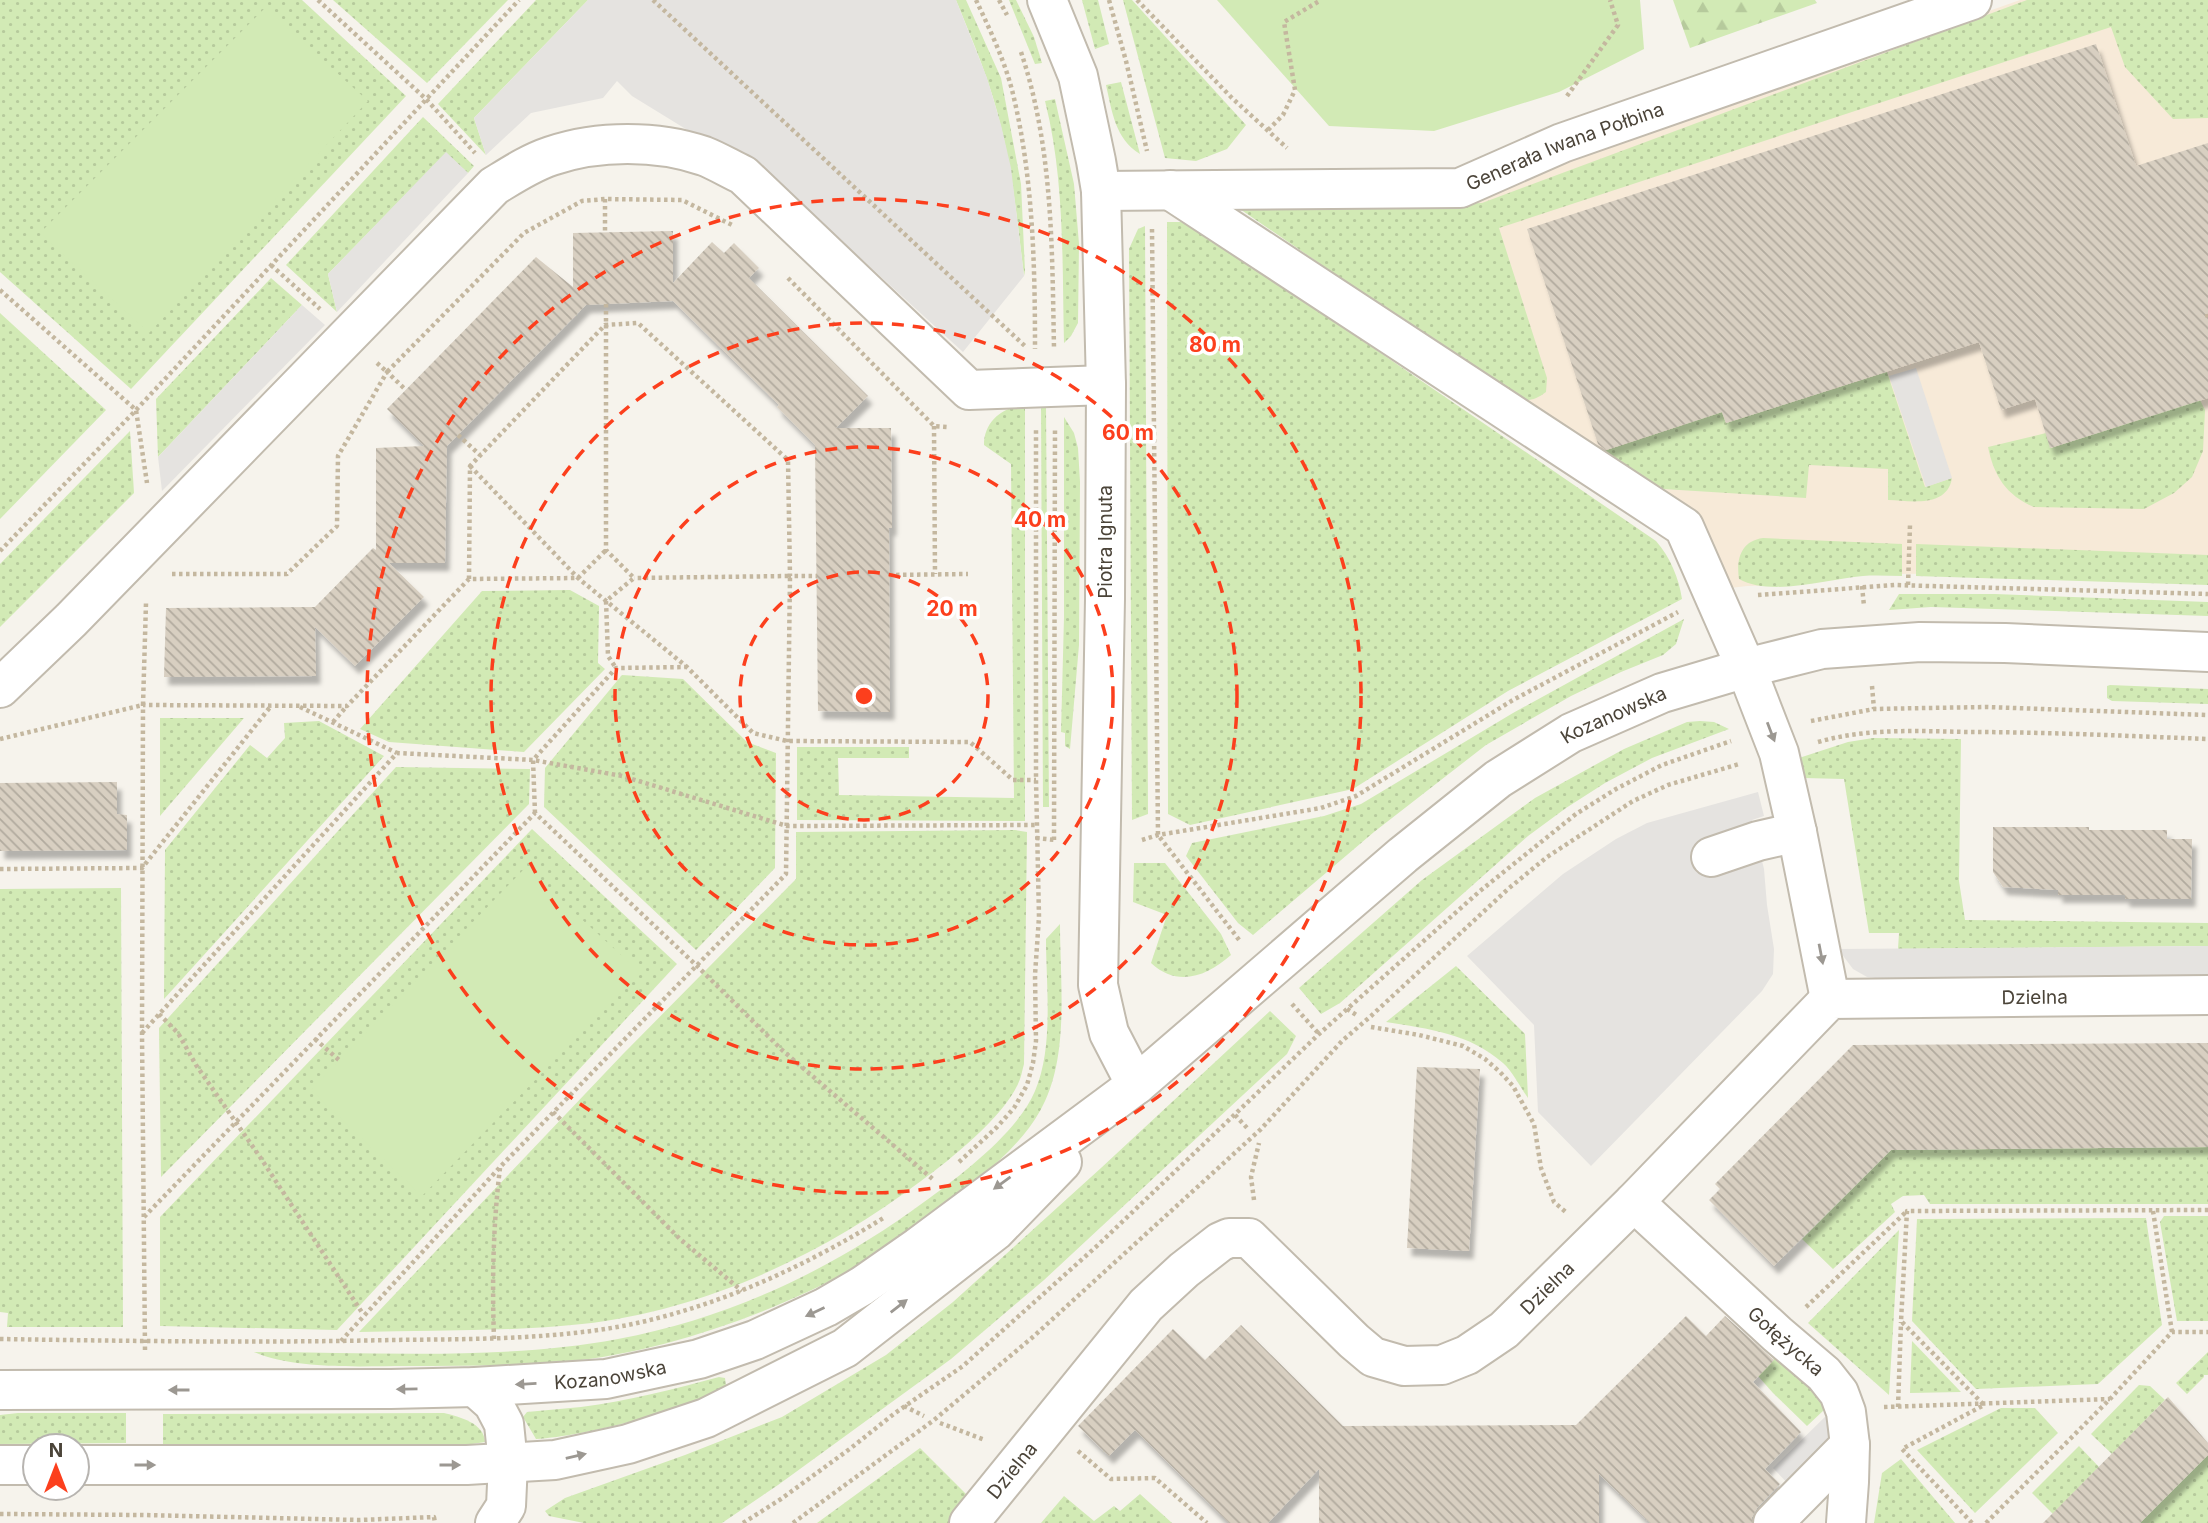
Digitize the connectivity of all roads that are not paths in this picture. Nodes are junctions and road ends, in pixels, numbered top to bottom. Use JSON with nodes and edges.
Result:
{"nodes":[{"id":1,"x":1047,"y":0,"type":"edge"},
{"id":2,"x":1972,"y":0,"type":"edge"},
{"id":3,"x":1160,"y":176,"type":"junction"},
{"id":4,"x":1101,"y":191,"type":"junction"},
{"id":5,"x":1106,"y":385,"type":"junction"},
{"id":6,"x":2208,"y":652,"type":"edge"},
{"id":7,"x":1746,"y":668,"type":"junction"},
{"id":8,"x":0,"y":688,"type":"edge"},
{"id":9,"x":1797,"y":832,"type":"junction"},
{"id":10,"x":1711,"y":857,"type":"dead end"},
{"id":11,"x":2208,"y":995,"type":"edge"},
{"id":12,"x":1830,"y":999,"type":"junction"},
{"id":13,"x":1136,"y":1085,"type":"junction"},
{"id":14,"x":1634,"y":1202,"type":"junction"},
{"id":15,"x":475,"y":1387,"type":"junction"},
{"id":16,"x":0,"y":1390,"type":"edge"},
{"id":17,"x":1850,"y":1445,"type":"junction"},
{"id":18,"x":508,"y":1463,"type":"junction"},
{"id":19,"x":0,"y":1465,"type":"edge"},
{"id":20,"x":21,"y":1465,"type":"edge"},
{"id":21,"x":91,"y":1465,"type":"edge"},
{"id":22,"x":495,"y":1523,"type":"edge"},
{"id":23,"x":969,"y":1523,"type":"edge"},
{"id":24,"x":1773,"y":1523,"type":"edge"},
{"id":25,"x":1846,"y":1523,"type":"edge"}],
"edges":[{"from":1,"to":4,"type":"street","name":"Piotra Ignuta"},
{"from":2,"to":3,"type":"street","name":"Generała Iwana Połbina"},
{"from":3,"to":4,"type":"street","name":"Generała Iwana Połbina"},
{"from":3,"to":7,"type":"street"},
{"from":4,"to":5,"type":"street","name":"Piotra Ignuta"},
{"from":5,"to":8,"type":"street"},
{"from":5,"to":13,"type":"street","name":"Piotra Ignuta"},
{"from":6,"to":7,"type":"street","name":"Kozanowska"},
{"from":7,"to":9,"type":"street","one_way":true},
{"from":7,"to":13,"type":"street","name":"Kozanowska"},
{"from":9,"to":10,"type":"street"},
{"from":9,"to":12,"type":"street","one_way":true},
{"from":11,"to":12,"type":"street","name":"Dzielna"},
{"from":12,"to":14,"type":"street","name":"Dzielna"},
{"from":13,"to":15,"type":"street","name":"Kozanowska","one_way":true},
{"from":18,"to":13,"type":"street","name":"Kozanowska","one_way":true},
{"from":14,"to":17,"type":"street","name":"Gołężycka"},
{"from":14,"to":23,"type":"street","name":"Dzielna"},
{"from":15,"to":16,"type":"street","name":"Kozanowska","one_way":true},
{"from":15,"to":18,"type":"street"},
{"from":17,"to":24,"type":"street"},
{"from":17,"to":25,"type":"street","name":"Gołężycka"},
{"from":21,"to":18,"type":"street","name":"Kozanowska","one_way":true},
{"from":18,"to":22,"type":"street"},
{"from":19,"to":20,"type":"street"}]}
